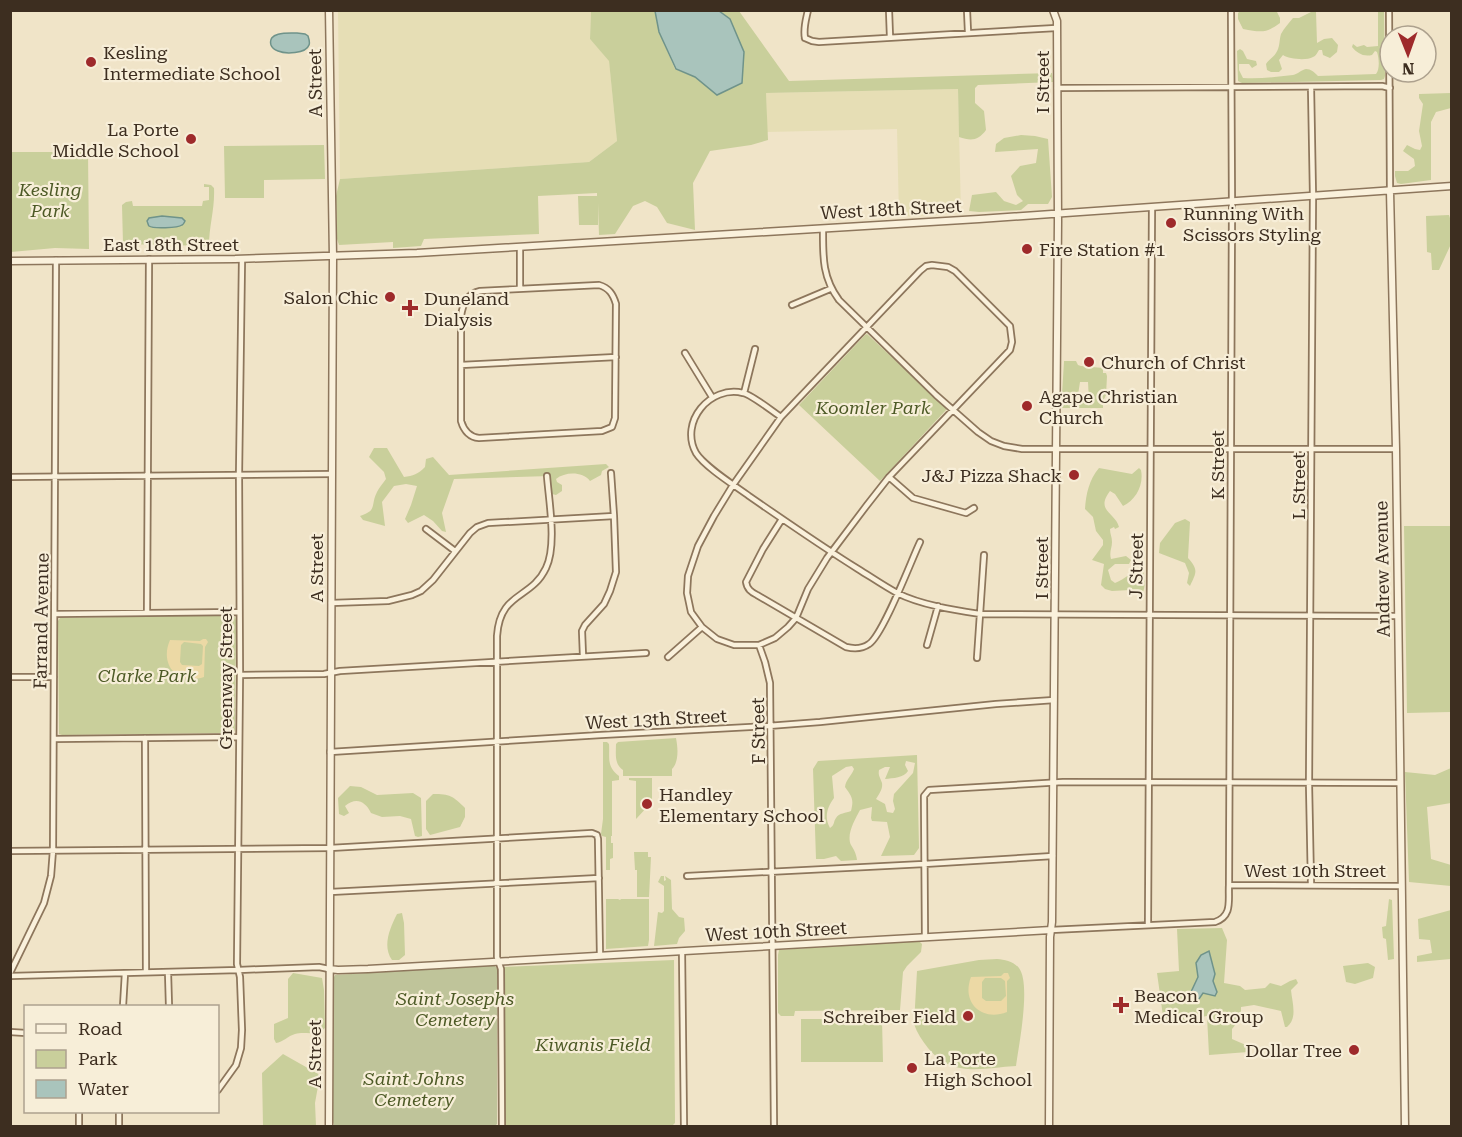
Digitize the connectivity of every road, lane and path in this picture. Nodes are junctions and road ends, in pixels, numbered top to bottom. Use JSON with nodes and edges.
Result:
{"nodes":[{"id":1,"x":329,"y":10,"type":"edge"},
{"id":2,"x":808,"y":10,"type":"edge"},
{"id":3,"x":889,"y":10,"type":"edge"},
{"id":4,"x":967,"y":10,"type":"edge"},
{"id":5,"x":1053,"y":10,"type":"edge"},
{"id":6,"x":1231,"y":10,"type":"edge"},
{"id":7,"x":1389,"y":10,"type":"edge"},
{"id":8,"x":1056,"y":28,"type":"junction"},
{"id":9,"x":968,"y":32,"type":"junction"},
{"id":10,"x":890,"y":37,"type":"junction"},
{"id":11,"x":805,"y":38,"type":"junction"},
{"id":12,"x":799,"y":42,"type":"dead end"},
{"id":13,"x":1311,"y":87,"type":"junction"},
{"id":14,"x":1057,"y":88,"type":"junction"},
{"id":15,"x":1231,"y":88,"type":"junction"},
{"id":16,"x":1390,"y":88,"type":"junction"},
{"id":17,"x":1452,"y":186,"type":"edge"},
{"id":18,"x":1390,"y":191,"type":"junction"},
{"id":19,"x":1313,"y":196,"type":"junction"},
{"id":20,"x":1232,"y":201,"type":"junction"},
{"id":21,"x":1152,"y":207,"type":"junction"},
{"id":22,"x":1058,"y":214,"type":"junction"},
{"id":23,"x":823,"y":229,"type":"junction"},
{"id":24,"x":520,"y":247,"type":"junction"},
{"id":25,"x":333,"y":257,"type":"junction"},
{"id":26,"x":150,"y":259,"type":"junction"},
{"id":27,"x":242,"y":259,"type":"junction"},
{"id":28,"x":56,"y":260,"type":"junction"},
{"id":29,"x":10,"y":261,"type":"edge"},
{"id":30,"x":520,"y":289,"type":"junction"},
{"id":31,"x":830,"y":289,"type":"junction"},
{"id":32,"x":792,"y":305,"type":"dead end"},
{"id":33,"x":866,"y":327,"type":"junction"},
{"id":34,"x":755,"y":349,"type":"dead end"},
{"id":35,"x":685,"y":353,"type":"dead end"},
{"id":36,"x":616,"y":357,"type":"junction"},
{"id":37,"x":461,"y":365,"type":"junction"},
{"id":38,"x":744,"y":393,"type":"junction"},
{"id":39,"x":712,"y":397,"type":"junction"},
{"id":40,"x":953,"y":411,"type":"junction"},
{"id":41,"x":781,"y":417,"type":"junction"},
{"id":42,"x":1056,"y":449,"type":"junction"},
{"id":43,"x":1151,"y":449,"type":"junction"},
{"id":44,"x":1231,"y":449,"type":"junction"},
{"id":45,"x":1311,"y":449,"type":"junction"},
{"id":46,"x":1396,"y":449,"type":"junction"},
{"id":47,"x":611,"y":473,"type":"dead end"},
{"id":48,"x":332,"y":474,"type":"junction"},
{"id":49,"x":239,"y":475,"type":"junction"},
{"id":50,"x":147,"y":476,"type":"junction"},
{"id":51,"x":547,"y":476,"type":"dead end"},
{"id":52,"x":10,"y":477,"type":"edge"},
{"id":53,"x":56,"y":477,"type":"junction"},
{"id":54,"x":889,"y":477,"type":"junction"},
{"id":55,"x":733,"y":485,"type":"junction"},
{"id":56,"x":974,"y":508,"type":"dead end"},
{"id":57,"x":614,"y":516,"type":"junction"},
{"id":58,"x":782,"y":519,"type":"junction"},
{"id":59,"x":551,"y":520,"type":"junction"},
{"id":60,"x":426,"y":528,"type":"dead end"},
{"id":61,"x":920,"y":542,"type":"dead end"},
{"id":62,"x":455,"y":551,"type":"junction"},
{"id":63,"x":832,"y":552,"type":"junction"},
{"id":64,"x":984,"y":555,"type":"dead end"},
{"id":65,"x":897,"y":593,"type":"junction"},
{"id":66,"x":330,"y":603,"type":"junction"},
{"id":67,"x":938,"y":606,"type":"junction"},
{"id":68,"x":147,"y":612,"type":"junction"},
{"id":69,"x":239,"y":612,"type":"junction"},
{"id":70,"x":55,"y":614,"type":"junction"},
{"id":71,"x":980,"y":614,"type":"junction"},
{"id":72,"x":1056,"y":615,"type":"junction"},
{"id":73,"x":1149,"y":616,"type":"junction"},
{"id":74,"x":1229,"y":616,"type":"junction"},
{"id":75,"x":1311,"y":616,"type":"junction"},
{"id":76,"x":1397,"y":616,"type":"junction"},
{"id":77,"x":796,"y":618,"type":"junction"},
{"id":78,"x":702,"y":627,"type":"junction"},
{"id":79,"x":759,"y":645,"type":"junction"},
{"id":80,"x":927,"y":645,"type":"dead end"},
{"id":81,"x":646,"y":653,"type":"dead end"},
{"id":82,"x":583,"y":656,"type":"junction"},
{"id":83,"x":669,"y":657,"type":"dead end"},
{"id":84,"x":977,"y":658,"type":"dead end"},
{"id":85,"x":497,"y":661,"type":"junction"},
{"id":86,"x":330,"y":672,"type":"junction"},
{"id":87,"x":240,"y":675,"type":"junction"},
{"id":88,"x":10,"y":677,"type":"edge"},
{"id":89,"x":54,"y":677,"type":"junction"},
{"id":90,"x":1054,"y":700,"type":"junction"},
{"id":91,"x":771,"y":726,"type":"junction"},
{"id":92,"x":239,"y":737,"type":"junction"},
{"id":93,"x":145,"y":738,"type":"junction"},
{"id":94,"x":54,"y":739,"type":"junction"},
{"id":95,"x":496,"y":742,"type":"junction"},
{"id":96,"x":330,"y":752,"type":"junction"},
{"id":97,"x":1053,"y":783,"type":"junction"},
{"id":98,"x":1149,"y":783,"type":"junction"},
{"id":99,"x":1228,"y":783,"type":"junction"},
{"id":100,"x":1400,"y":783,"type":"junction"},
{"id":101,"x":1309,"y":784,"type":"junction"},
{"id":102,"x":497,"y":839,"type":"junction"},
{"id":103,"x":330,"y":848,"type":"junction"},
{"id":104,"x":238,"y":849,"type":"junction"},
{"id":105,"x":53,"y":850,"type":"junction"},
{"id":106,"x":145,"y":850,"type":"junction"},
{"id":107,"x":10,"y":851,"type":"edge"},
{"id":108,"x":1053,"y":856,"type":"junction"},
{"id":109,"x":924,"y":864,"type":"junction"},
{"id":110,"x":773,"y":872,"type":"junction"},
{"id":111,"x":687,"y":876,"type":"dead end"},
{"id":112,"x":599,"y":878,"type":"junction"},
{"id":113,"x":497,"y":882,"type":"junction"},
{"id":114,"x":1311,"y":884,"type":"junction"},
{"id":115,"x":1228,"y":885,"type":"junction"},
{"id":116,"x":1401,"y":886,"type":"junction"},
{"id":117,"x":330,"y":892,"type":"junction"},
{"id":118,"x":1223,"y":919,"type":"joint"},
{"id":119,"x":1148,"y":924,"type":"junction"},
{"id":120,"x":1051,"y":930,"type":"junction"},
{"id":121,"x":925,"y":937,"type":"junction"},
{"id":122,"x":772,"y":946,"type":"junction"},
{"id":123,"x":682,"y":951,"type":"junction"},
{"id":124,"x":600,"y":956,"type":"junction"},
{"id":125,"x":499,"y":962,"type":"junction"},
{"id":126,"x":329,"y":969,"type":"junction"},
{"id":127,"x":239,"y":970,"type":"junction"},
{"id":128,"x":146,"y":972,"type":"junction"},
{"id":129,"x":168,"y":972,"type":"junction"},
{"id":130,"x":125,"y":973,"type":"junction"},
{"id":131,"x":10,"y":974,"type":"edge"},
{"id":132,"x":123,"y":1005,"type":"edge"},
{"id":133,"x":169,"y":1005,"type":"edge"},
{"id":134,"x":219,"y":1089,"type":"edge"},
{"id":135,"x":329,"y":1126,"type":"edge"},
{"id":136,"x":502,"y":1126,"type":"edge"},
{"id":137,"x":684,"y":1126,"type":"edge"},
{"id":138,"x":774,"y":1126,"type":"edge"},
{"id":139,"x":1049,"y":1126,"type":"edge"},
{"id":140,"x":1405,"y":1126,"type":"edge"}],
"edges":[{"from":1,"to":25,"type":"street","name":"A Street"},
{"from":2,"to":11,"type":"street"},
{"from":3,"to":10,"type":"street"},
{"from":4,"to":9,"type":"street"},
{"from":5,"to":8,"type":"street","name":"I Street"},
{"from":6,"to":15,"type":"street","name":"K Street"},
{"from":7,"to":16,"type":"street","name":"Andrew Avenue"},
{"from":8,"to":9,"type":"street"},
{"from":8,"to":14,"type":"street","name":"I Street"},
{"from":9,"to":10,"type":"street"},
{"from":10,"to":11,"type":"street"},
{"from":11,"to":12,"type":"street"},
{"from":13,"to":15,"type":"street"},
{"from":13,"to":16,"type":"street"},
{"from":13,"to":19,"type":"street","name":"L Street"},
{"from":14,"to":15,"type":"street"},
{"from":14,"to":22,"type":"street","name":"I Street"},
{"from":15,"to":20,"type":"street","name":"K Street"},
{"from":16,"to":18,"type":"street","name":"Andrew Avenue"},
{"from":17,"to":18,"type":"street","name":"West 18th Street"},
{"from":18,"to":19,"type":"street","name":"West 18th Street"},
{"from":18,"to":46,"type":"street","name":"Andrew Avenue"},
{"from":19,"to":20,"type":"street","name":"West 18th Street"},
{"from":19,"to":45,"type":"street","name":"L Street"},
{"from":20,"to":21,"type":"street","name":"West 18th Street"},
{"from":20,"to":44,"type":"street","name":"K Street"},
{"from":21,"to":22,"type":"street","name":"West 18th Street"},
{"from":21,"to":43,"type":"street","name":"J Street"},
{"from":22,"to":23,"type":"street","name":"West 18th Street"},
{"from":22,"to":42,"type":"street","name":"I Street"},
{"from":23,"to":24,"type":"street","name":"West 18th Street"},
{"from":23,"to":31,"type":"street"},
{"from":24,"to":25,"type":"street","name":"West 18th Street"},
{"from":24,"to":30,"type":"street"},
{"from":25,"to":27,"type":"street","name":"East 18th Street"},
{"from":25,"to":48,"type":"street","name":"A Street"},
{"from":26,"to":27,"type":"street","name":"East 18th Street"},
{"from":26,"to":28,"type":"street","name":"East 18th Street"},
{"from":26,"to":50,"type":"street"},
{"from":27,"to":49,"type":"street","name":"Greenway Street"},
{"from":28,"to":29,"type":"street","name":"East 18th Street"},
{"from":28,"to":53,"type":"street","name":"Farrand Avenue"},
{"from":30,"to":36,"type":"street"},
{"from":30,"to":37,"type":"street"},
{"from":31,"to":32,"type":"street"},
{"from":31,"to":33,"type":"street"},
{"from":33,"to":40,"type":"street"},
{"from":33,"to":40,"type":"street"},
{"from":33,"to":41,"type":"street"},
{"from":34,"to":38,"type":"street"},
{"from":35,"to":39,"type":"street"},
{"from":36,"to":37,"type":"street"},
{"from":36,"to":37,"type":"street"},
{"from":38,"to":39,"type":"street"},
{"from":38,"to":41,"type":"street"},
{"from":39,"to":55,"type":"street"},
{"from":40,"to":42,"type":"street"},
{"from":40,"to":54,"type":"street"},
{"from":41,"to":55,"type":"street"},
{"from":42,"to":43,"type":"street"},
{"from":42,"to":72,"type":"street","name":"I Street"},
{"from":43,"to":44,"type":"street"},
{"from":43,"to":73,"type":"street","name":"J Street"},
{"from":44,"to":45,"type":"street"},
{"from":44,"to":74,"type":"street","name":"K Street"},
{"from":45,"to":46,"type":"street"},
{"from":45,"to":75,"type":"street","name":"L Street"},
{"from":46,"to":76,"type":"street","name":"Andrew Avenue"},
{"from":47,"to":57,"type":"street"},
{"from":48,"to":49,"type":"street"},
{"from":48,"to":66,"type":"street","name":"A Street"},
{"from":49,"to":50,"type":"street"},
{"from":49,"to":69,"type":"street","name":"Greenway Street"},
{"from":50,"to":53,"type":"street"},
{"from":50,"to":68,"type":"street"},
{"from":51,"to":59,"type":"street"},
{"from":52,"to":53,"type":"street"},
{"from":53,"to":70,"type":"street","name":"Farrand Avenue"},
{"from":54,"to":56,"type":"street"},
{"from":54,"to":63,"type":"street"},
{"from":55,"to":58,"type":"street"},
{"from":55,"to":78,"type":"street"},
{"from":57,"to":59,"type":"street"},
{"from":57,"to":82,"type":"street"},
{"from":58,"to":63,"type":"street"},
{"from":58,"to":77,"type":"street"},
{"from":59,"to":62,"type":"street"},
{"from":59,"to":85,"type":"street"},
{"from":60,"to":62,"type":"street"},
{"from":61,"to":65,"type":"street"},
{"from":62,"to":66,"type":"street"},
{"from":63,"to":65,"type":"street"},
{"from":63,"to":77,"type":"street"},
{"from":64,"to":71,"type":"street"},
{"from":65,"to":67,"type":"street"},
{"from":65,"to":77,"type":"street"},
{"from":66,"to":86,"type":"street","name":"A Street"},
{"from":67,"to":71,"type":"street"},
{"from":67,"to":80,"type":"street"},
{"from":68,"to":69,"type":"street"},
{"from":68,"to":70,"type":"street"},
{"from":69,"to":87,"type":"street","name":"Greenway Street"},
{"from":70,"to":89,"type":"street","name":"Farrand Avenue"},
{"from":71,"to":72,"type":"street"},
{"from":71,"to":84,"type":"street"},
{"from":72,"to":73,"type":"street"},
{"from":72,"to":90,"type":"street","name":"I Street"},
{"from":73,"to":74,"type":"street"},
{"from":73,"to":98,"type":"street","name":"J Street"},
{"from":74,"to":75,"type":"street"},
{"from":74,"to":99,"type":"street","name":"K Street"},
{"from":75,"to":76,"type":"street"},
{"from":75,"to":101,"type":"street","name":"L Street"},
{"from":76,"to":100,"type":"street","name":"Andrew Avenue"},
{"from":77,"to":79,"type":"street"},
{"from":78,"to":79,"type":"street"},
{"from":78,"to":83,"type":"street"},
{"from":79,"to":91,"type":"street","name":"F Street"},
{"from":81,"to":82,"type":"street"},
{"from":82,"to":85,"type":"street"},
{"from":85,"to":86,"type":"street"},
{"from":85,"to":95,"type":"street"},
{"from":86,"to":87,"type":"street"},
{"from":86,"to":96,"type":"street","name":"A Street"},
{"from":87,"to":92,"type":"street","name":"Greenway Street"},
{"from":88,"to":89,"type":"street"},
{"from":89,"to":94,"type":"street","name":"Farrand Avenue"},
{"from":90,"to":91,"type":"street","name":"West 13th Street"},
{"from":90,"to":97,"type":"street","name":"I Street"},
{"from":91,"to":95,"type":"street","name":"West 13th Street"},
{"from":91,"to":110,"type":"street","name":"F Street"},
{"from":92,"to":93,"type":"street"},
{"from":92,"to":104,"type":"street","name":"Greenway Street"},
{"from":93,"to":94,"type":"street"},
{"from":93,"to":106,"type":"street"},
{"from":94,"to":105,"type":"street","name":"Farrand Avenue"},
{"from":95,"to":96,"type":"street","name":"West 13th Street"},
{"from":95,"to":102,"type":"street"},
{"from":96,"to":103,"type":"street","name":"A Street"},
{"from":97,"to":98,"type":"street"},
{"from":97,"to":108,"type":"street","name":"I Street"},
{"from":97,"to":109,"type":"street"},
{"from":98,"to":99,"type":"street"},
{"from":98,"to":119,"type":"street","name":"J Street"},
{"from":99,"to":101,"type":"street"},
{"from":99,"to":115,"type":"street","name":"K Street"},
{"from":100,"to":101,"type":"street"},
{"from":100,"to":116,"type":"street","name":"Andrew Avenue"},
{"from":101,"to":114,"type":"street","name":"L Street"},
{"from":102,"to":103,"type":"street"},
{"from":102,"to":112,"type":"street"},
{"from":102,"to":113,"type":"street"},
{"from":103,"to":104,"type":"street"},
{"from":103,"to":117,"type":"street","name":"A Street"},
{"from":104,"to":106,"type":"street"},
{"from":104,"to":127,"type":"street","name":"Greenway Street"},
{"from":105,"to":106,"type":"street"},
{"from":105,"to":107,"type":"street"},
{"from":105,"to":131,"type":"street","name":"Farrand Avenue"},
{"from":106,"to":128,"type":"street"},
{"from":108,"to":109,"type":"street"},
{"from":108,"to":120,"type":"street","name":"I Street"},
{"from":109,"to":110,"type":"street"},
{"from":109,"to":121,"type":"street"},
{"from":110,"to":111,"type":"street"},
{"from":110,"to":122,"type":"street","name":"F Street"},
{"from":112,"to":113,"type":"street"},
{"from":112,"to":124,"type":"street"},
{"from":113,"to":117,"type":"street"},
{"from":113,"to":125,"type":"street"},
{"from":114,"to":115,"type":"street","name":"West 10th Street"},
{"from":114,"to":116,"type":"street","name":"West 10th Street"},
{"from":115,"to":118,"type":"street","name":"K Street"},
{"from":116,"to":140,"type":"street","name":"Andrew Avenue"},
{"from":117,"to":126,"type":"street","name":"A Street"},
{"from":118,"to":119,"type":"street","name":"West 10th Street"},
{"from":119,"to":120,"type":"street","name":"West 10th Street"},
{"from":120,"to":121,"type":"street","name":"West 10th Street"},
{"from":120,"to":139,"type":"street","name":"I Street"},
{"from":121,"to":122,"type":"street","name":"West 10th Street"},
{"from":122,"to":123,"type":"street","name":"West 10th Street"},
{"from":122,"to":138,"type":"street","name":"F Street"},
{"from":123,"to":124,"type":"street","name":"West 10th Street"},
{"from":123,"to":137,"type":"street"},
{"from":124,"to":125,"type":"street","name":"West 10th Street"},
{"from":125,"to":126,"type":"street","name":"West 10th Street"},
{"from":125,"to":136,"type":"street"},
{"from":126,"to":127,"type":"street"},
{"from":126,"to":135,"type":"street","name":"A Street"},
{"from":127,"to":129,"type":"street"},
{"from":127,"to":134,"type":"street","name":"Greenway Street"},
{"from":128,"to":129,"type":"street"},
{"from":128,"to":130,"type":"street"},
{"from":129,"to":133,"type":"street"},
{"from":130,"to":131,"type":"street"},
{"from":130,"to":132,"type":"street"}]}
